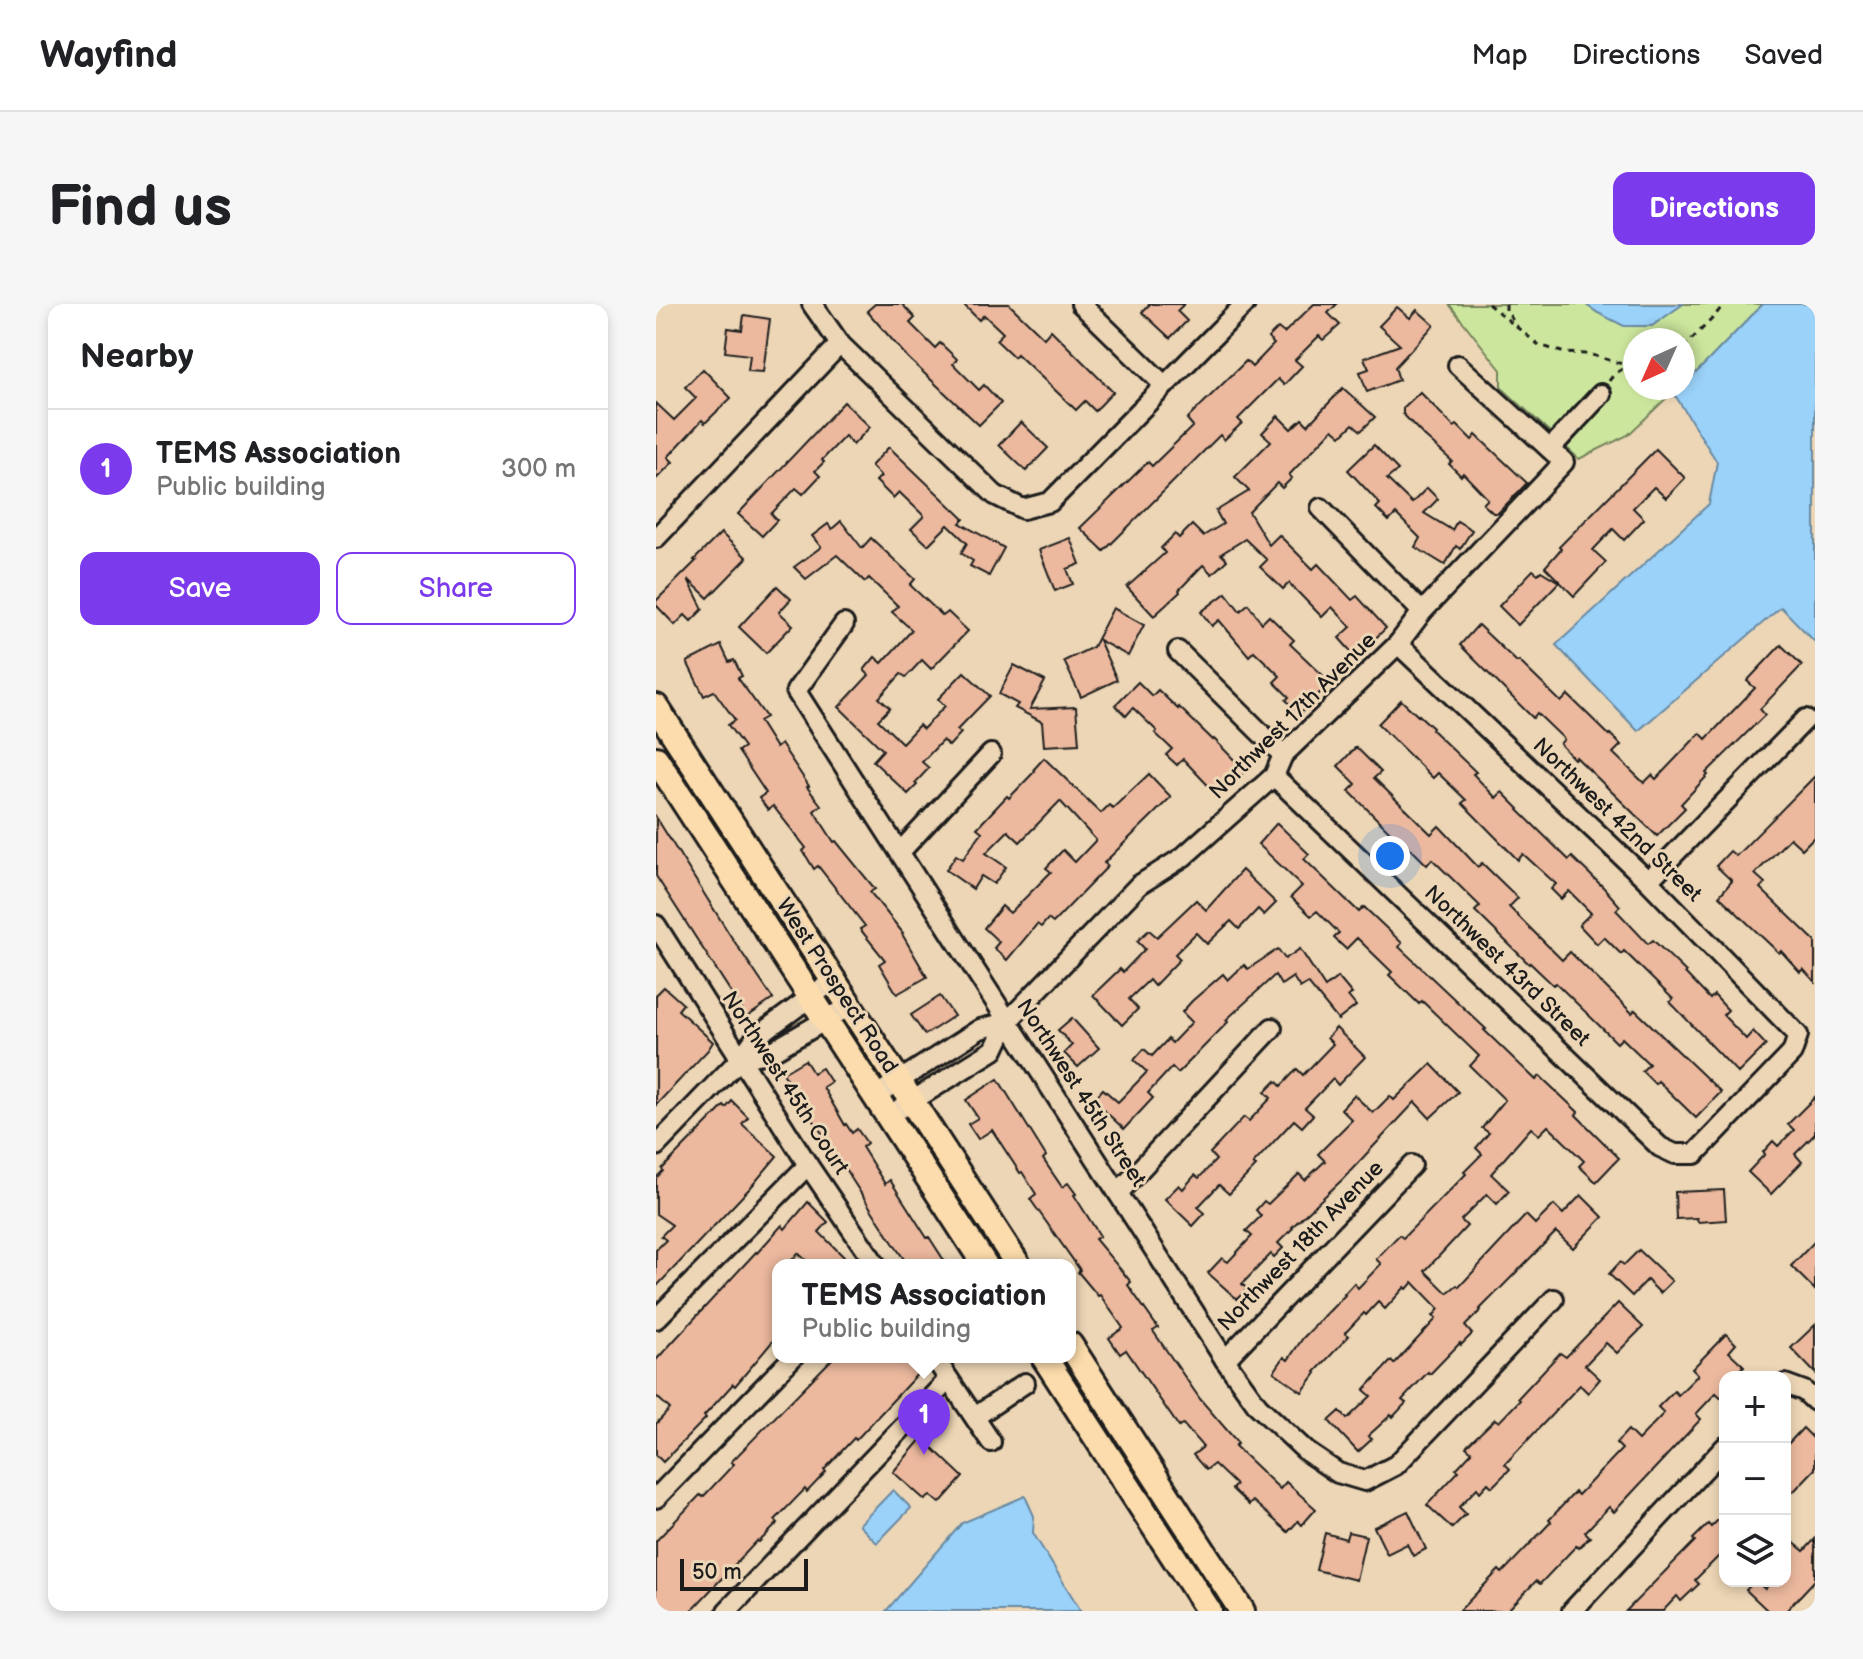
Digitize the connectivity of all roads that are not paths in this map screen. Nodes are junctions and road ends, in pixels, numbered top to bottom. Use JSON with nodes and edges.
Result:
{"nodes":[{"id":1,"x":812,"y":304,"type":"edge"},
{"id":2,"x":1081,"y":304,"type":"edge"},
{"id":3,"x":1245,"y":304,"type":"edge"},
{"id":4,"x":840,"y":344,"type":"junction"},
{"id":5,"x":1458,"y":365,"type":"dead end"},
{"id":6,"x":1164,"y":385,"type":"junction"},
{"id":7,"x":1601,"y":394,"type":"road end"},
{"id":8,"x":1557,"y":455,"type":"junction"},
{"id":9,"x":1321,"y":508,"type":"dead end"},
{"id":10,"x":656,"y":538,"type":"edge"},
{"id":11,"x":1422,"y":612,"type":"junction"},
{"id":12,"x":844,"y":624,"type":"dead end"},
{"id":13,"x":1398,"y":644,"type":"junction"},
{"id":14,"x":1178,"y":651,"type":"dead end"},
{"id":15,"x":656,"y":707,"type":"edge"},
{"id":16,"x":1806,"y":719,"type":"dead end"},
{"id":17,"x":991,"y":754,"type":"dead end"},
{"id":18,"x":1283,"y":755,"type":"junction"},
{"id":19,"x":656,"y":759,"type":"edge"},
{"id":20,"x":1274,"y":776,"type":"junction"},
{"id":21,"x":900,"y":852,"type":"junction"},
{"id":22,"x":1648,"y":881,"type":"junction"},
{"id":23,"x":656,"y":925,"type":"edge"},
{"id":24,"x":662,"y":952,"type":"edge"},
{"id":25,"x":834,"y":980,"type":"junction"},
{"id":26,"x":810,"y":997,"type":"junction"},
{"id":27,"x":850,"y":1006,"type":"junction"},
{"id":28,"x":826,"y":1020,"type":"junction"},
{"id":29,"x":1007,"y":1022,"type":"junction"},
{"id":30,"x":1272,"y":1028,"type":"dead end"},
{"id":31,"x":1798,"y":1035,"type":"joint"},
{"id":32,"x":741,"y":1058,"type":"junction"},
{"id":33,"x":906,"y":1091,"type":"junction"},
{"id":34,"x":882,"y":1106,"type":"junction"},
{"id":35,"x":656,"y":1146,"type":"edge"},
{"id":36,"x":808,"y":1165,"type":"junction"},
{"id":37,"x":1412,"y":1165,"type":"dead end"},
{"id":38,"x":1118,"y":1193,"type":"junction"},
{"id":39,"x":872,"y":1259,"type":"edge"},
{"id":40,"x":981,"y":1259,"type":"edge"},
{"id":41,"x":1014,"y":1259,"type":"edge"},
{"id":42,"x":1554,"y":1299,"type":"dead end"},
{"id":43,"x":656,"y":1319,"type":"edge"},
{"id":44,"x":1076,"y":1354,"type":"edge"},
{"id":45,"x":1225,"y":1360,"type":"junction"},
{"id":46,"x":787,"y":1363,"type":"edge"},
{"id":47,"x":938,"y":1363,"type":"edge"},
{"id":48,"x":1048,"y":1363,"type":"edge"},
{"id":49,"x":948,"y":1380,"type":"junction"},
{"id":50,"x":1025,"y":1383,"type":"dead end"},
{"id":51,"x":1791,"y":1386,"type":"edge"},
{"id":52,"x":1815,"y":1401,"type":"edge"},
{"id":53,"x":975,"y":1417,"type":"junction"},
{"id":54,"x":991,"y":1442,"type":"dead end"},
{"id":55,"x":1719,"y":1453,"type":"edge"},
{"id":56,"x":656,"y":1498,"type":"edge"},
{"id":57,"x":727,"y":1611,"type":"edge"},
{"id":58,"x":1209,"y":1611,"type":"edge"},
{"id":59,"x":1242,"y":1611,"type":"edge"},
{"id":60,"x":1572,"y":1611,"type":"edge"}],
"edges":[{"from":1,"to":4,"type":"street"},
{"from":2,"to":6,"type":"street"},
{"from":3,"to":6,"type":"street"},
{"from":4,"to":6,"type":"street"},
{"from":4,"to":10,"type":"street"},
{"from":5,"to":8,"type":"street"},
{"from":7,"to":8,"type":"street","name":"Northwest 17th Avenue"},
{"from":8,"to":11,"type":"street","name":"Northwest 17th Avenue"},
{"from":9,"to":11,"type":"street"},
{"from":11,"to":13,"type":"street","name":"Northwest 17th Avenue"},
{"from":12,"to":21,"type":"street","name":"Northwest 45th Street"},
{"from":13,"to":18,"type":"street","name":"Northwest 17th Avenue"},
{"from":13,"to":22,"type":"street","name":"Northwest 42nd Street"},
{"from":14,"to":18,"type":"street"},
{"from":15,"to":25,"type":"main road","name":"West Prospect Road"},
{"from":16,"to":22,"type":"street"},
{"from":17,"to":21,"type":"street"},
{"from":18,"to":20,"type":"street","name":"Northwest 17th Avenue"},
{"from":19,"to":26,"type":"main road","name":"West Prospect Road"},
{"from":20,"to":29,"type":"street","name":"Northwest 17th Avenue"},
{"from":20,"to":31,"type":"street","name":"Northwest 43rd Street"},
{"from":21,"to":29,"type":"street","name":"Northwest 45th Street"},
{"from":22,"to":31,"type":"street","name":"Northwest 42nd Street"},
{"from":23,"to":24,"type":"street","name":"Northwest 45th Court"},
{"from":24,"to":32,"type":"street","name":"Northwest 45th Court"},
{"from":25,"to":26,"type":"street"},
{"from":25,"to":27,"type":"main road","name":"West Prospect Road"},
{"from":26,"to":28,"type":"main road","name":"West Prospect Road"},
{"from":26,"to":32,"type":"street"},
{"from":27,"to":28,"type":"street"},
{"from":27,"to":33,"type":"main road","name":"West Prospect Road"},
{"from":28,"to":32,"type":"street"},
{"from":28,"to":34,"type":"main road","name":"West Prospect Road"},
{"from":29,"to":33,"type":"street","name":"Northwest 17th Avenue"},
{"from":29,"to":38,"type":"street","name":"Northwest 45th Street"},
{"from":30,"to":38,"type":"street"},
{"from":32,"to":35,"type":"street"},
{"from":32,"to":36,"type":"street","name":"Northwest 45th Court"},
{"from":33,"to":34,"type":"street","name":"Northwest 17th Avenue"},
{"from":33,"to":41,"type":"main road","name":"West Prospect Road"},
{"from":34,"to":40,"type":"main road","name":"West Prospect Road"},
{"from":36,"to":39,"type":"street","name":"Northwest 45th Court"},
{"from":36,"to":43,"type":"street"},
{"from":37,"to":45,"type":"street","name":"Northwest 18th Avenue"},
{"from":38,"to":45,"type":"street","name":"Northwest 45th Street"},
{"from":42,"to":45,"type":"street","name":"Northwest 45th Street"},
{"from":44,"to":59,"type":"main road"},
{"from":46,"to":56,"type":"street"},
{"from":47,"to":49,"type":"street"},
{"from":48,"to":58,"type":"main road"},
{"from":49,"to":53,"type":"street"},
{"from":49,"to":57,"type":"street"},
{"from":50,"to":53,"type":"street"},
{"from":51,"to":52,"type":"street"},
{"from":53,"to":54,"type":"street"},
{"from":55,"to":60,"type":"street"}]}
